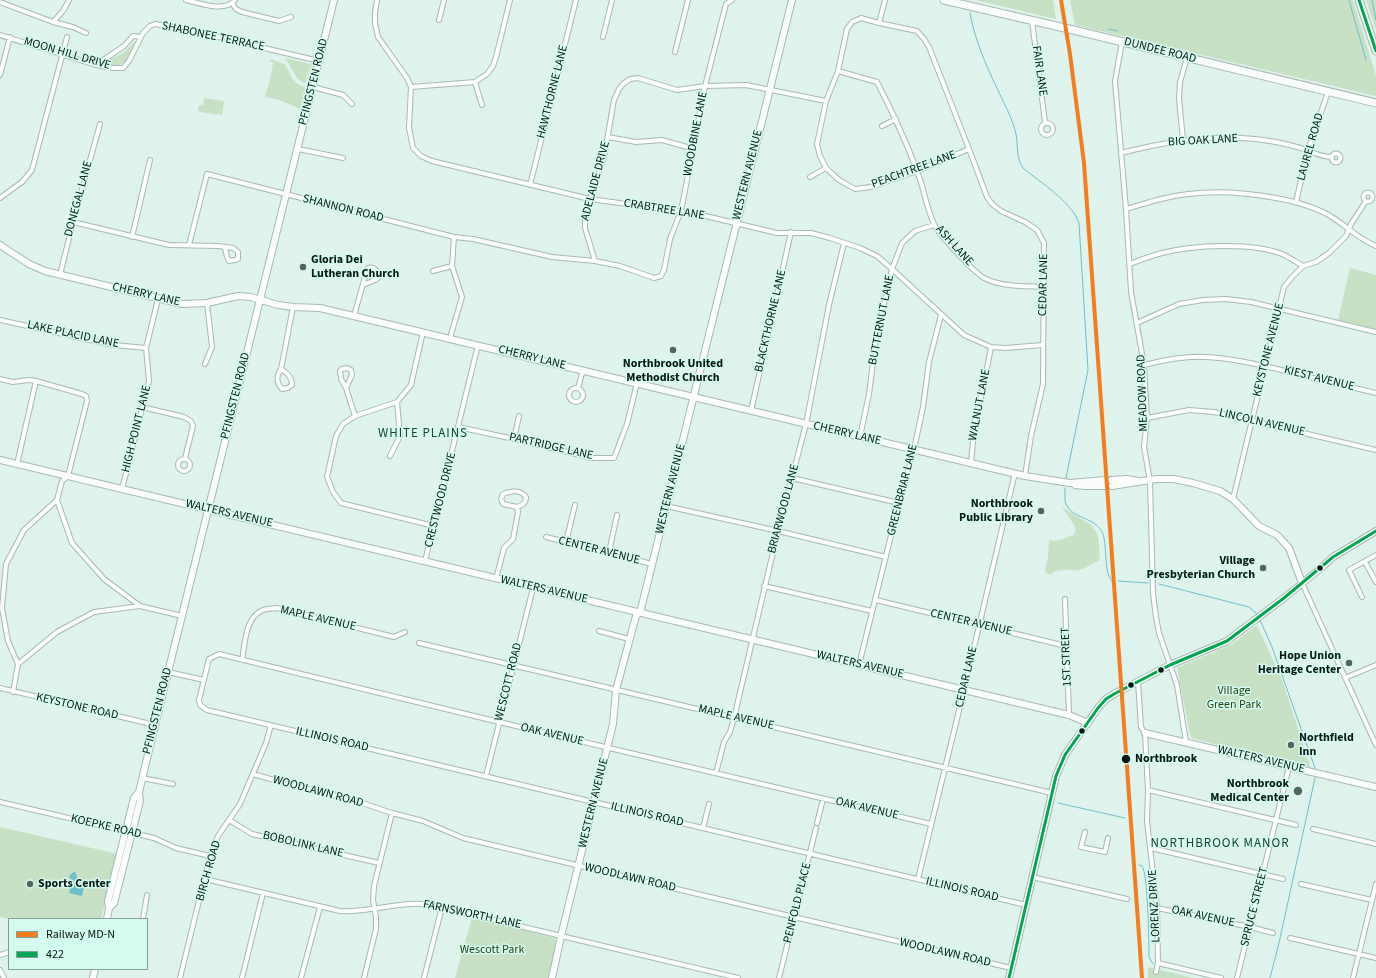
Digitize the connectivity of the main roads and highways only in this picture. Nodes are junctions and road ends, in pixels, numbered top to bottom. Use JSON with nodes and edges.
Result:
{"nodes":[{"id":1,"x":944,"y":0,"type":"edge"},
{"id":2,"x":1360,"y":0,"type":"edge"},
{"id":3,"x":1376,"y":51,"type":"edge"},
{"id":4,"x":1376,"y":97,"type":"edge"},
{"id":5,"x":1366,"y":101,"type":"junction"},
{"id":6,"x":1376,"y":103,"type":"edge"}],
"edges":[{"from":1,"to":5,"type":"main road","name":"DUNDEE ROAD"},
{"from":2,"to":3,"type":"main road"},
{"from":4,"to":5,"type":"main road"},
{"from":5,"to":6,"type":"main road","name":"DUNDEE ROAD"}]}
